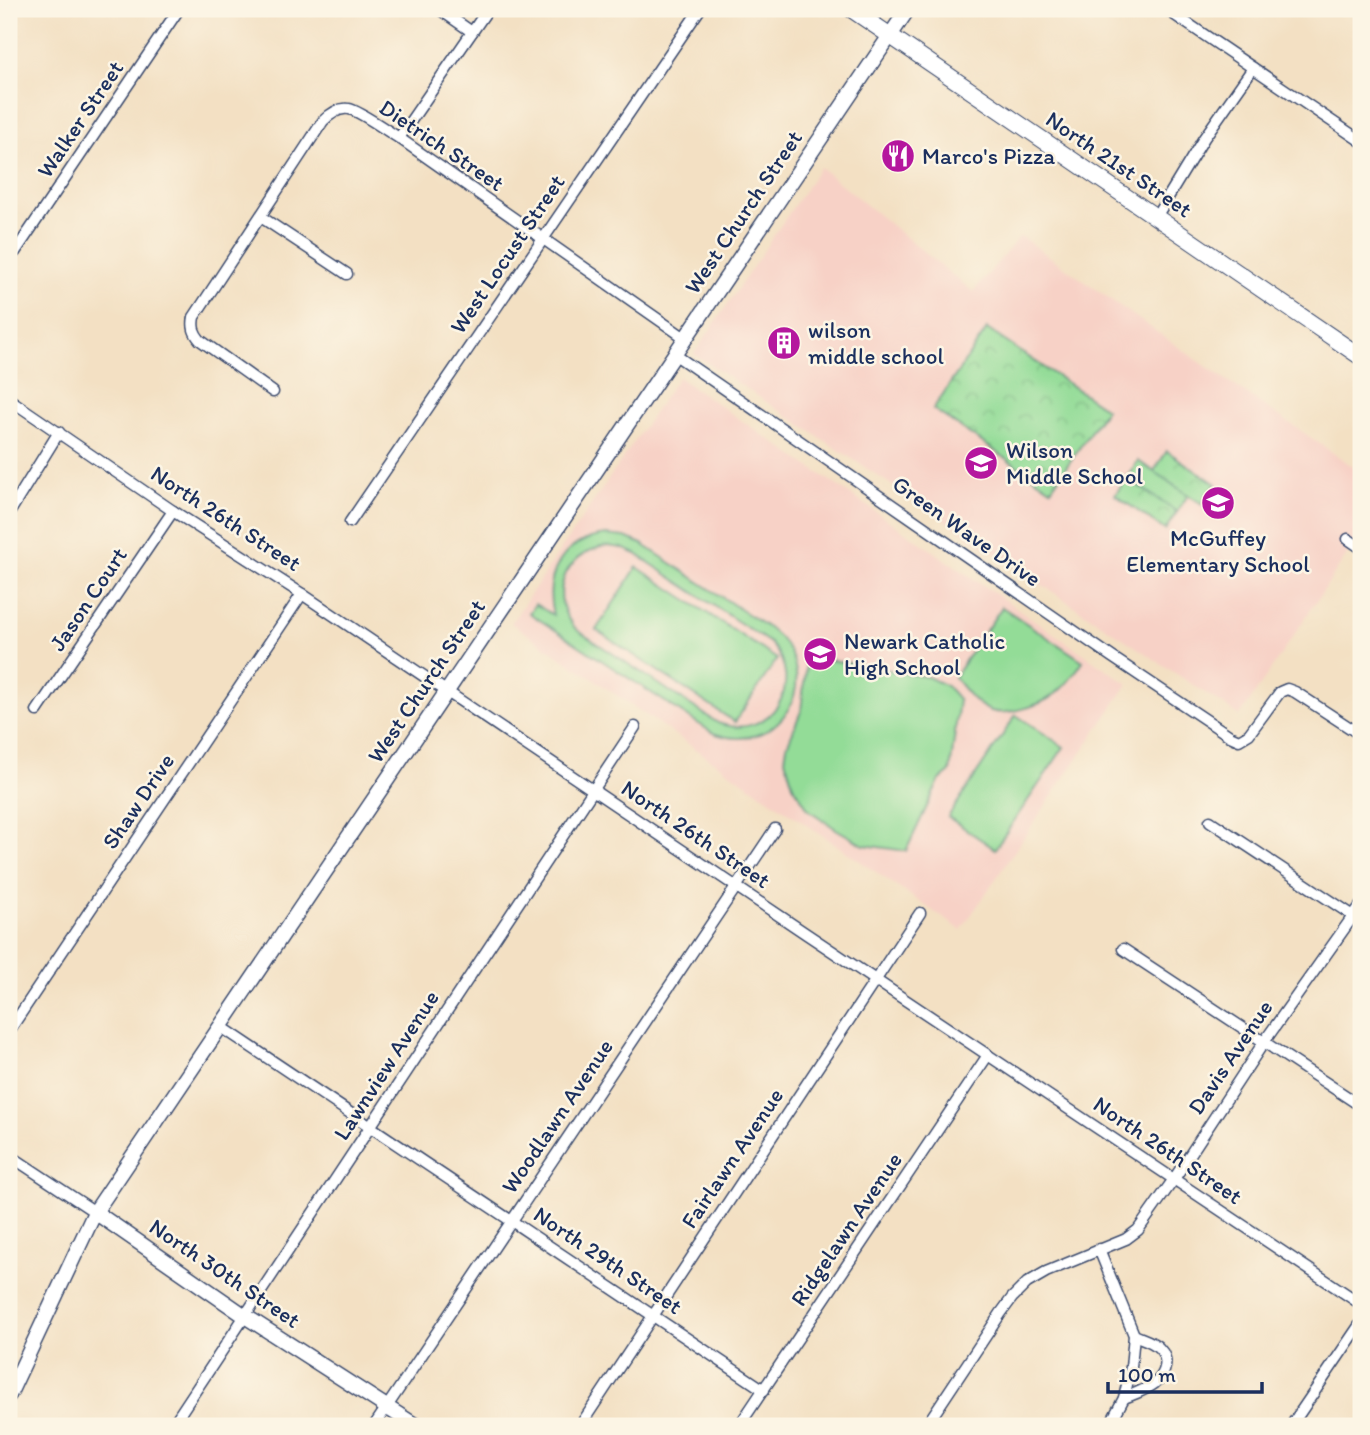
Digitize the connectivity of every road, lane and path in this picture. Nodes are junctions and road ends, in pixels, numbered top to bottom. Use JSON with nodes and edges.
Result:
{"nodes":[{"id":1,"x":179,"y":9,"type":"edge"},
{"id":2,"x":439,"y":9,"type":"edge"},
{"id":3,"x":488,"y":9,"type":"edge"},
{"id":4,"x":699,"y":9,"type":"edge"},
{"id":5,"x":851,"y":9,"type":"edge"},
{"id":6,"x":908,"y":9,"type":"edge"},
{"id":7,"x":1166,"y":9,"type":"edge"},
{"id":8,"x":472,"y":32,"type":"junction"},
{"id":9,"x":890,"y":35,"type":"junction"},
{"id":10,"x":1253,"y":68,"type":"junction"},
{"id":11,"x":399,"y":138,"type":"junction"},
{"id":12,"x":1361,"y":141,"type":"edge"},
{"id":13,"x":261,"y":217,"type":"junction"},
{"id":14,"x":1156,"y":217,"type":"junction"},
{"id":15,"x":543,"y":239,"type":"junction"},
{"id":16,"x":15,"y":252,"type":"dead end"},
{"id":17,"x":347,"y":274,"type":"dead end"},
{"id":18,"x":685,"y":338,"type":"junction"},
{"id":19,"x":674,"y":354,"type":"junction"},
{"id":20,"x":1361,"y":357,"type":"edge"},
{"id":21,"x":273,"y":392,"type":"dead end"},
{"id":22,"x":9,"y":399,"type":"edge"},
{"id":23,"x":59,"y":432,"type":"junction"},
{"id":24,"x":173,"y":511,"type":"junction"},
{"id":25,"x":9,"y":513,"type":"edge"},
{"id":26,"x":350,"y":522,"type":"dead end"},
{"id":27,"x":1348,"y":538,"type":"dead end"},
{"id":28,"x":1361,"y":548,"type":"edge"},
{"id":29,"x":302,"y":594,"type":"junction"},
{"id":30,"x":446,"y":691,"type":"junction"},
{"id":31,"x":37,"y":711,"type":"dead end"},
{"id":32,"x":635,"y":727,"type":"dead end"},
{"id":33,"x":1361,"y":735,"type":"edge"},
{"id":34,"x":593,"y":790,"type":"junction"},
{"id":35,"x":1210,"y":821,"type":"dead end"},
{"id":36,"x":775,"y":829,"type":"dead end"},
{"id":37,"x":737,"y":887,"type":"junction"},
{"id":38,"x":1361,"y":905,"type":"edge"},
{"id":39,"x":920,"y":913,"type":"dead end"},
{"id":40,"x":1357,"y":919,"type":"edge"},
{"id":41,"x":1123,"y":949,"type":"dead end"},
{"id":42,"x":876,"y":979,"type":"junction"},
{"id":43,"x":220,"y":1026,"type":"junction"},
{"id":44,"x":9,"y":1031,"type":"edge"},
{"id":45,"x":1264,"y":1042,"type":"junction"},
{"id":46,"x":988,"y":1055,"type":"junction"},
{"id":47,"x":1361,"y":1107,"type":"edge"},
{"id":48,"x":370,"y":1126,"type":"junction"},
{"id":49,"x":9,"y":1155,"type":"edge"},
{"id":50,"x":1174,"y":1179,"type":"junction"},
{"id":51,"x":95,"y":1212,"type":"junction"},
{"id":52,"x":512,"y":1221,"type":"junction"},
{"id":53,"x":1099,"y":1250,"type":"junction"},
{"id":54,"x":1361,"y":1304,"type":"edge"},
{"id":55,"x":245,"y":1316,"type":"junction"},
{"id":56,"x":653,"y":1316,"type":"junction"},
{"id":57,"x":1361,"y":1323,"type":"edge"},
{"id":58,"x":1134,"y":1335,"type":"junction"},
{"id":59,"x":764,"y":1390,"type":"junction"},
{"id":60,"x":9,"y":1395,"type":"edge"},
{"id":61,"x":1124,"y":1398,"type":"junction"},
{"id":62,"x":387,"y":1407,"type":"junction"},
{"id":63,"x":172,"y":1426,"type":"edge"},
{"id":64,"x":374,"y":1426,"type":"edge"},
{"id":65,"x":416,"y":1426,"type":"edge"},
{"id":66,"x":580,"y":1426,"type":"edge"},
{"id":67,"x":739,"y":1426,"type":"edge"},
{"id":68,"x":926,"y":1426,"type":"edge"},
{"id":69,"x":1109,"y":1426,"type":"edge"},
{"id":70,"x":1291,"y":1426,"type":"edge"}],
"edges":[{"from":1,"to":16,"type":"street","name":"Walker Street"},
{"from":2,"to":8,"type":"street"},
{"from":3,"to":8,"type":"street"},
{"from":4,"to":15,"type":"street","name":"West Locust Street"},
{"from":5,"to":9,"type":"main road","name":"North 21st Street"},
{"from":6,"to":9,"type":"street","name":"West Church Street"},
{"from":7,"to":10,"type":"street"},
{"from":8,"to":11,"type":"street"},
{"from":9,"to":14,"type":"main road","name":"North 21st Street"},
{"from":9,"to":18,"type":"street","name":"West Church Street"},
{"from":10,"to":12,"type":"street"},
{"from":10,"to":14,"type":"street"},
{"from":11,"to":13,"type":"street","name":"Dietrich Street"},
{"from":11,"to":15,"type":"street","name":"Dietrich Street"},
{"from":13,"to":17,"type":"street"},
{"from":13,"to":21,"type":"street","name":"Dietrich Street"},
{"from":14,"to":20,"type":"main road","name":"North 21st Street"},
{"from":15,"to":18,"type":"street","name":"Dietrich Street"},
{"from":15,"to":26,"type":"street","name":"West Locust Street"},
{"from":18,"to":19,"type":"street","name":"West Church Street"},
{"from":19,"to":30,"type":"street","name":"West Church Street"},
{"from":19,"to":33,"type":"street","name":"Green Wave Drive"},
{"from":22,"to":23,"type":"street","name":"North 26th Street"},
{"from":23,"to":24,"type":"street","name":"North 26th Street"},
{"from":23,"to":25,"type":"street"},
{"from":24,"to":29,"type":"street","name":"North 26th Street"},
{"from":24,"to":31,"type":"street","name":"Jason Court"},
{"from":27,"to":28,"type":"street"},
{"from":29,"to":30,"type":"street","name":"North 26th Street"},
{"from":29,"to":44,"type":"street","name":"Shaw Drive"},
{"from":30,"to":34,"type":"street","name":"North 26th Street"},
{"from":30,"to":43,"type":"street","name":"West Church Street"},
{"from":32,"to":34,"type":"street","name":"Lawnview Avenue"},
{"from":34,"to":37,"type":"street","name":"North 26th Street"},
{"from":34,"to":48,"type":"street","name":"Lawnview Avenue"},
{"from":35,"to":40,"type":"street"},
{"from":36,"to":37,"type":"street","name":"Woodlawn Avenue"},
{"from":37,"to":42,"type":"street","name":"North 26th Street"},
{"from":37,"to":52,"type":"street","name":"Woodlawn Avenue"},
{"from":38,"to":40,"type":"street","name":"Davis Avenue"},
{"from":39,"to":42,"type":"street","name":"Fairlawn Avenue"},
{"from":40,"to":45,"type":"street","name":"Davis Avenue"},
{"from":41,"to":45,"type":"street"},
{"from":42,"to":46,"type":"street","name":"North 26th Street"},
{"from":42,"to":56,"type":"street","name":"Fairlawn Avenue"},
{"from":43,"to":48,"type":"street","name":"North 29th Street"},
{"from":43,"to":51,"type":"street","name":"West Church Street"},
{"from":45,"to":47,"type":"street"},
{"from":45,"to":50,"type":"street","name":"Davis Avenue"},
{"from":46,"to":50,"type":"street","name":"North 26th Street"},
{"from":46,"to":59,"type":"street","name":"Ridgelawn Avenue"},
{"from":48,"to":52,"type":"street","name":"North 29th Street"},
{"from":48,"to":55,"type":"street","name":"Lawnview Avenue"},
{"from":49,"to":51,"type":"street","name":"North 30th Street"},
{"from":50,"to":53,"type":"street","name":"Davis Avenue"},
{"from":50,"to":54,"type":"street","name":"North 26th Street"},
{"from":51,"to":55,"type":"street","name":"North 30th Street"},
{"from":51,"to":60,"type":"street","name":"West Church Street"},
{"from":52,"to":56,"type":"street","name":"North 29th Street"},
{"from":52,"to":62,"type":"street","name":"Woodlawn Avenue"},
{"from":53,"to":58,"type":"street"},
{"from":53,"to":68,"type":"street","name":"Davis Avenue"},
{"from":55,"to":62,"type":"street","name":"North 30th Street"},
{"from":55,"to":63,"type":"street","name":"Lawnview Avenue"},
{"from":56,"to":59,"type":"street","name":"North 29th Street"},
{"from":56,"to":66,"type":"street","name":"Fairlawn Avenue"},
{"from":57,"to":70,"type":"street"},
{"from":58,"to":61,"type":"street"},
{"from":58,"to":61,"type":"street"},
{"from":59,"to":67,"type":"street","name":"Ridgelawn Avenue"},
{"from":61,"to":69,"type":"street"},
{"from":62,"to":64,"type":"street","name":"Woodlawn Avenue"},
{"from":62,"to":65,"type":"street","name":"North 30th Street"}]}
